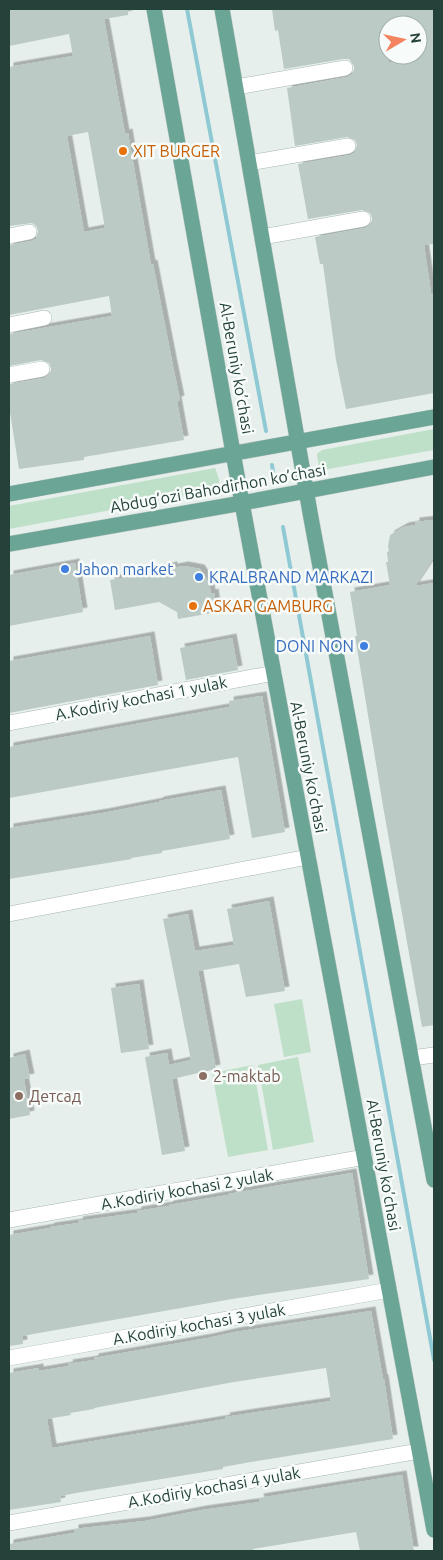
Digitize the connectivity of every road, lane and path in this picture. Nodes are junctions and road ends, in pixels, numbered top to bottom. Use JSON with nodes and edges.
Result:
{"nodes":[{"id":1,"x":154,"y":9,"type":"edge"},
{"id":2,"x":222,"y":9,"type":"edge"},
{"id":3,"x":345,"y":68,"type":"dead end"},
{"id":4,"x":236,"y":87,"type":"junction"},
{"id":5,"x":348,"y":146,"type":"dead end"},
{"id":6,"x":249,"y":163,"type":"junction"},
{"id":7,"x":363,"y":219,"type":"dead end"},
{"id":8,"x":29,"y":232,"type":"dead end"},
{"id":9,"x":9,"y":236,"type":"edge"},
{"id":10,"x":262,"y":237,"type":"junction"},
{"id":11,"x":44,"y":318,"type":"dead end"},
{"id":12,"x":9,"y":325,"type":"edge"},
{"id":13,"x":42,"y":369,"type":"dead end"},
{"id":14,"x":9,"y":375,"type":"edge"},
{"id":15,"x":434,"y":417,"type":"edge"},
{"id":16,"x":298,"y":441,"type":"junction"},
{"id":17,"x":234,"y":453,"type":"junction"},
{"id":18,"x":434,"y":467,"type":"edge"},
{"id":19,"x":307,"y":490,"type":"junction"},
{"id":20,"x":9,"y":494,"type":"edge"},
{"id":21,"x":242,"y":503,"type":"junction"},
{"id":22,"x":9,"y":544,"type":"edge"},
{"id":23,"x":274,"y":673,"type":"junction"},
{"id":24,"x":9,"y":723,"type":"edge"},
{"id":25,"x":308,"y":857,"type":"junction"},
{"id":26,"x":9,"y":914,"type":"edge"},
{"id":27,"x":434,"y":1055,"type":"edge"},
{"id":28,"x":412,"y":1058,"type":"junction"},
{"id":29,"x":365,"y":1157,"type":"junction"},
{"id":30,"x":434,"y":1180,"type":"edge"},
{"id":31,"x":9,"y":1220,"type":"edge"},
{"id":32,"x":389,"y":1290,"type":"junction"},
{"id":33,"x":9,"y":1358,"type":"edge"},
{"id":34,"x":419,"y":1451,"type":"junction"},
{"id":35,"x":9,"y":1522,"type":"edge"},
{"id":36,"x":434,"y":1530,"type":"edge"}],
"edges":[{"from":1,"to":17,"type":"main road","name":"Al-Beruniy ko’chasi"},
{"from":2,"to":4,"type":"main road"},
{"from":3,"to":4,"type":"street"},
{"from":4,"to":6,"type":"main road"},
{"from":5,"to":6,"type":"street"},
{"from":6,"to":10,"type":"main road"},
{"from":7,"to":10,"type":"street"},
{"from":8,"to":9,"type":"street"},
{"from":10,"to":16,"type":"main road"},
{"from":11,"to":12,"type":"street"},
{"from":13,"to":14,"type":"street"},
{"from":15,"to":16,"type":"main road","name":"Abdug’ozi Bahodirhon ko’chasi"},
{"from":16,"to":17,"type":"main road","name":"Abdug’ozi Bahodirhon ko’chasi"},
{"from":16,"to":19,"type":"main road"},
{"from":17,"to":20,"type":"main road","name":"Abdug’ozi Bahodirhon ko’chasi"},
{"from":17,"to":21,"type":"main road","name":"Al-Beruniy ko’chasi"},
{"from":18,"to":19,"type":"main road","name":"Abdug’ozi Bahodirhon ko’chasi"},
{"from":19,"to":21,"type":"main road","name":"Abdug’ozi Bahodirhon ko’chasi"},
{"from":19,"to":28,"type":"main road"},
{"from":21,"to":22,"type":"main road","name":"Abdug’ozi Bahodirhon ko’chasi"},
{"from":21,"to":23,"type":"main road","name":"Al-Beruniy ko’chasi"},
{"from":23,"to":24,"type":"street","name":"A.Kodiriy kochasi 1 yulak"},
{"from":23,"to":25,"type":"main road","name":"Al-Beruniy ko’chasi"},
{"from":25,"to":26,"type":"street"},
{"from":25,"to":29,"type":"main road","name":"Al-Beruniy ko’chasi"},
{"from":27,"to":28,"type":"street"},
{"from":28,"to":30,"type":"main road"},
{"from":29,"to":31,"type":"street","name":"A.Kodiriy kochasi 2 yulak"},
{"from":29,"to":32,"type":"main road","name":"Al-Beruniy ko’chasi"},
{"from":32,"to":33,"type":"street","name":"A.Kodiriy kochasi 3 yulak"},
{"from":32,"to":34,"type":"main road","name":"Al-Beruniy ko’chasi"},
{"from":34,"to":35,"type":"street","name":"A.Kodiriy kochasi 4 yulak"},
{"from":34,"to":36,"type":"main road","name":"Al-Beruniy ko’chasi"}]}
